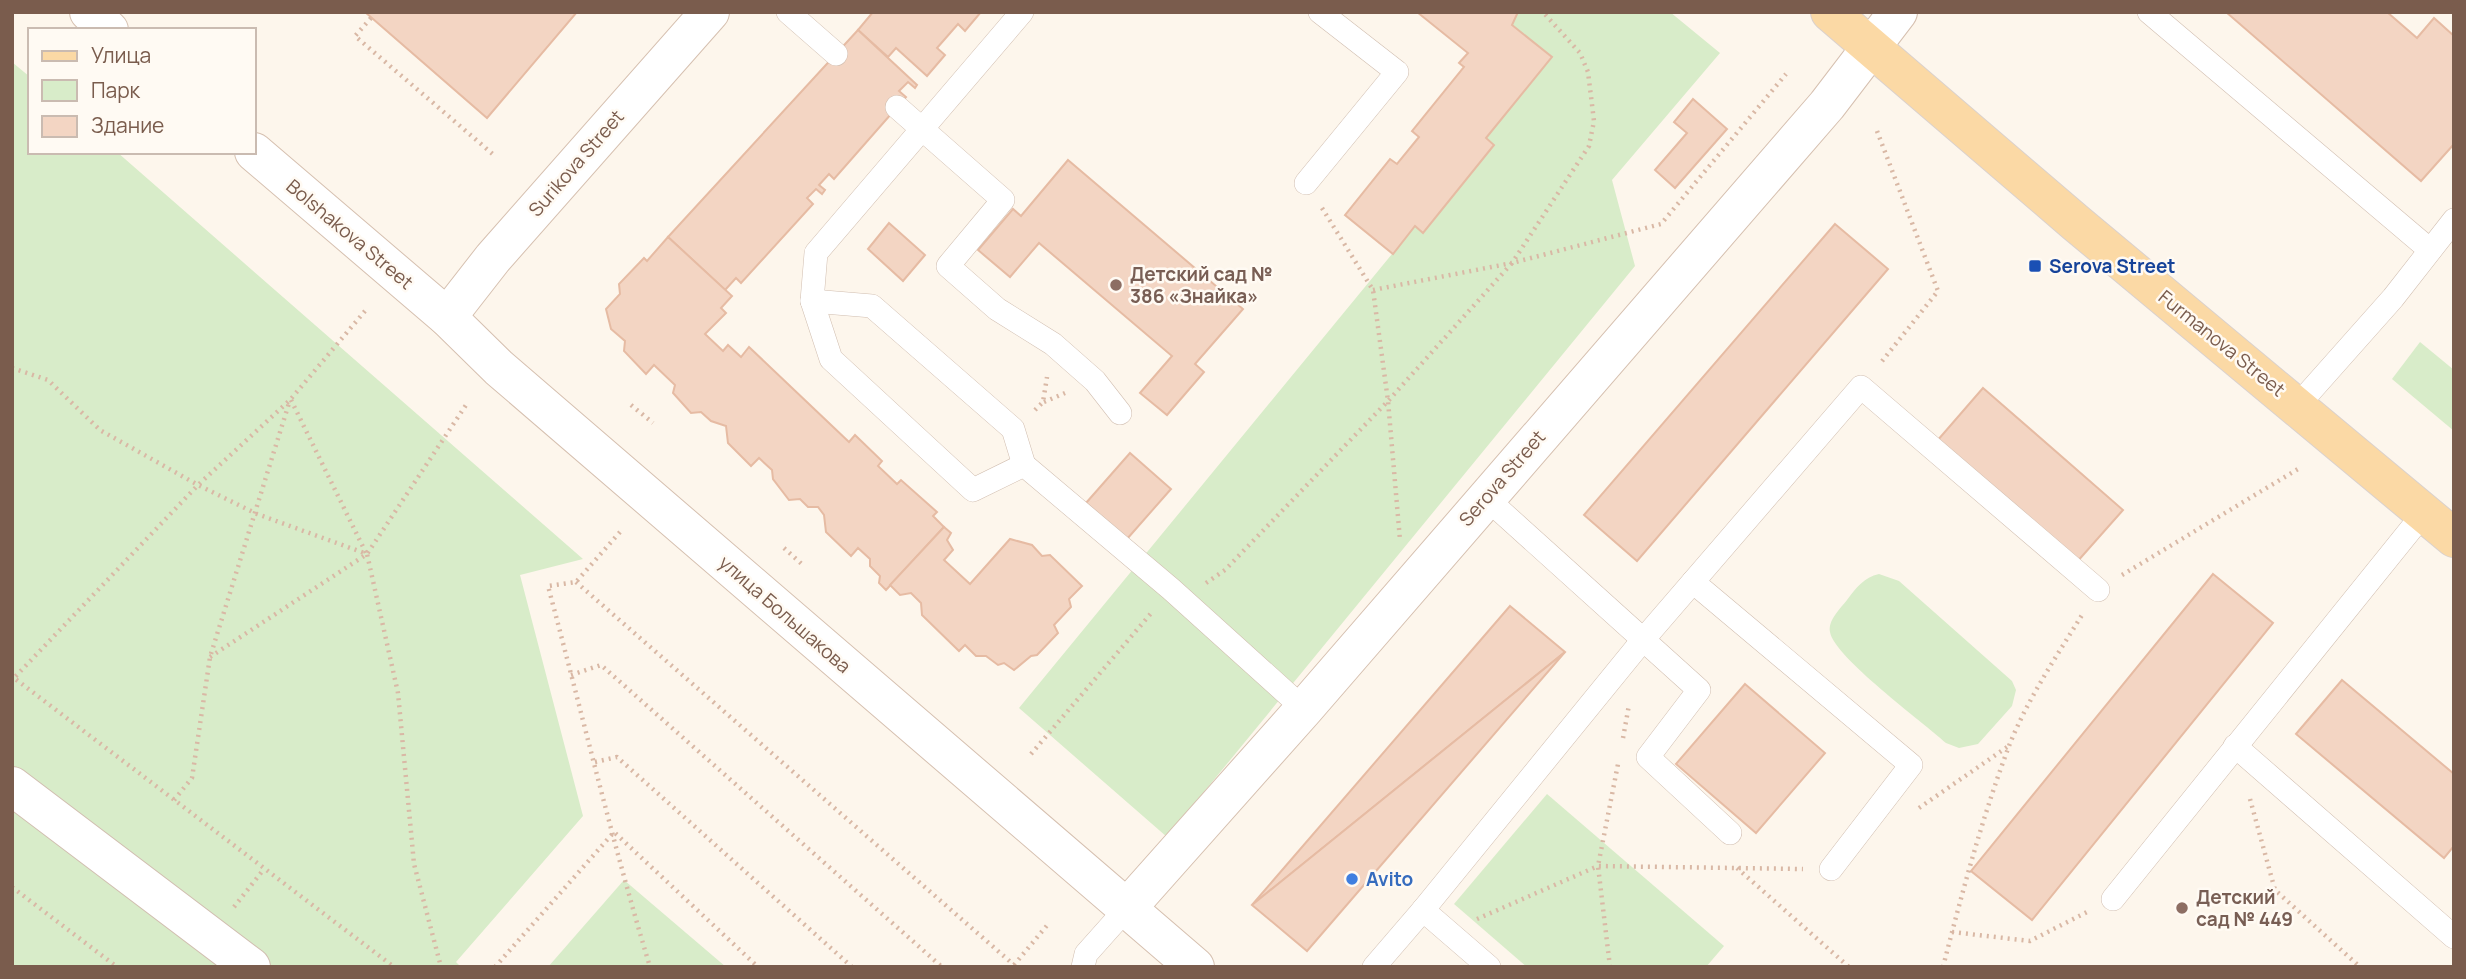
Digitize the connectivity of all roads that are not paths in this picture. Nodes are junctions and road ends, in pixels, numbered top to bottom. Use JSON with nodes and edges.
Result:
{"nodes":[{"id":1,"x":89,"y":12,"type":"edge"},
{"id":2,"x":710,"y":12,"type":"edge"},
{"id":3,"x":788,"y":12,"type":"edge"},
{"id":4,"x":1022,"y":12,"type":"edge"},
{"id":5,"x":1320,"y":12,"type":"edge"},
{"id":6,"x":1830,"y":12,"type":"edge"},
{"id":7,"x":1898,"y":12,"type":"edge"},
{"id":8,"x":2149,"y":12,"type":"edge"},
{"id":9,"x":107,"y":28,"type":"edge"},
{"id":10,"x":1870,"y":49,"type":"junction"},
{"id":11,"x":836,"y":54,"type":"dead end"},
{"id":12,"x":897,"y":107,"type":"dead end"},
{"id":13,"x":923,"y":129,"type":"junction"},
{"id":14,"x":256,"y":154,"type":"edge"},
{"id":15,"x":1306,"y":184,"type":"road end"},
{"id":16,"x":2454,"y":220,"type":"edge"},
{"id":17,"x":2430,"y":250,"type":"junction"},
{"id":18,"x":812,"y":301,"type":"junction"},
{"id":19,"x":447,"y":317,"type":"junction"},
{"id":20,"x":2298,"y":405,"type":"junction"},
{"id":21,"x":1120,"y":413,"type":"dead end"},
{"id":22,"x":1024,"y":465,"type":"junction"},
{"id":23,"x":1485,"y":497,"type":"junction"},
{"id":24,"x":2424,"y":513,"type":"junction"},
{"id":25,"x":2454,"y":538,"type":"edge"},
{"id":26,"x":1693,"y":582,"type":"junction"},
{"id":27,"x":2098,"y":590,"type":"road end"},
{"id":28,"x":1642,"y":641,"type":"junction"},
{"id":29,"x":1304,"y":709,"type":"junction"},
{"id":30,"x":2235,"y":746,"type":"junction"},
{"id":31,"x":12,"y":786,"type":"edge"},
{"id":32,"x":1730,"y":833,"type":"dead end"},
{"id":33,"x":1831,"y":870,"type":"road end"},
{"id":34,"x":2112,"y":899,"type":"road end"},
{"id":35,"x":1127,"y":908,"type":"junction"},
{"id":36,"x":1423,"y":910,"type":"junction"},
{"id":37,"x":2454,"y":937,"type":"edge"},
{"id":38,"x":251,"y":967,"type":"edge"},
{"id":39,"x":1083,"y":967,"type":"edge"},
{"id":40,"x":1195,"y":967,"type":"edge"},
{"id":41,"x":1374,"y":967,"type":"edge"},
{"id":42,"x":1489,"y":967,"type":"edge"}],
"edges":[{"from":1,"to":9,"type":"street"},
{"from":2,"to":19,"type":"street","name":"Surikova Street"},
{"from":3,"to":11,"type":"lane"},
{"from":4,"to":13,"type":"lane"},
{"from":5,"to":15,"type":"lane"},
{"from":6,"to":10,"type":"main road","name":"Furmanova Street"},
{"from":7,"to":10,"type":"street","name":"Serova Street"},
{"from":8,"to":17,"type":"lane"},
{"from":10,"to":20,"type":"main road","name":"Furmanova Street"},
{"from":10,"to":23,"type":"street","name":"Serova Street"},
{"from":12,"to":13,"type":"lane"},
{"from":13,"to":18,"type":"lane"},
{"from":13,"to":21,"type":"lane"},
{"from":14,"to":19,"type":"street","name":"Bolshakova Street"},
{"from":16,"to":17,"type":"lane"},
{"from":17,"to":20,"type":"lane"},
{"from":18,"to":22,"type":"lane"},
{"from":18,"to":22,"type":"lane"},
{"from":19,"to":35,"type":"street","name":"улица Большакова"},
{"from":20,"to":24,"type":"main road","name":"Furmanova Street"},
{"from":22,"to":29,"type":"lane"},
{"from":23,"to":28,"type":"lane"},
{"from":23,"to":29,"type":"street","name":"Serova Street"},
{"from":24,"to":25,"type":"main road","name":"Furmanova Street"},
{"from":24,"to":30,"type":"lane"},
{"from":26,"to":27,"type":"lane"},
{"from":26,"to":28,"type":"lane"},
{"from":26,"to":33,"type":"lane"},
{"from":28,"to":32,"type":"lane"},
{"from":28,"to":36,"type":"lane"},
{"from":29,"to":35,"type":"street","name":"Serova Street"},
{"from":30,"to":34,"type":"lane"},
{"from":30,"to":37,"type":"lane"},
{"from":31,"to":38,"type":"street"},
{"from":35,"to":39,"type":"lane"},
{"from":35,"to":40,"type":"street"},
{"from":36,"to":41,"type":"lane"},
{"from":36,"to":42,"type":"lane"}]}
